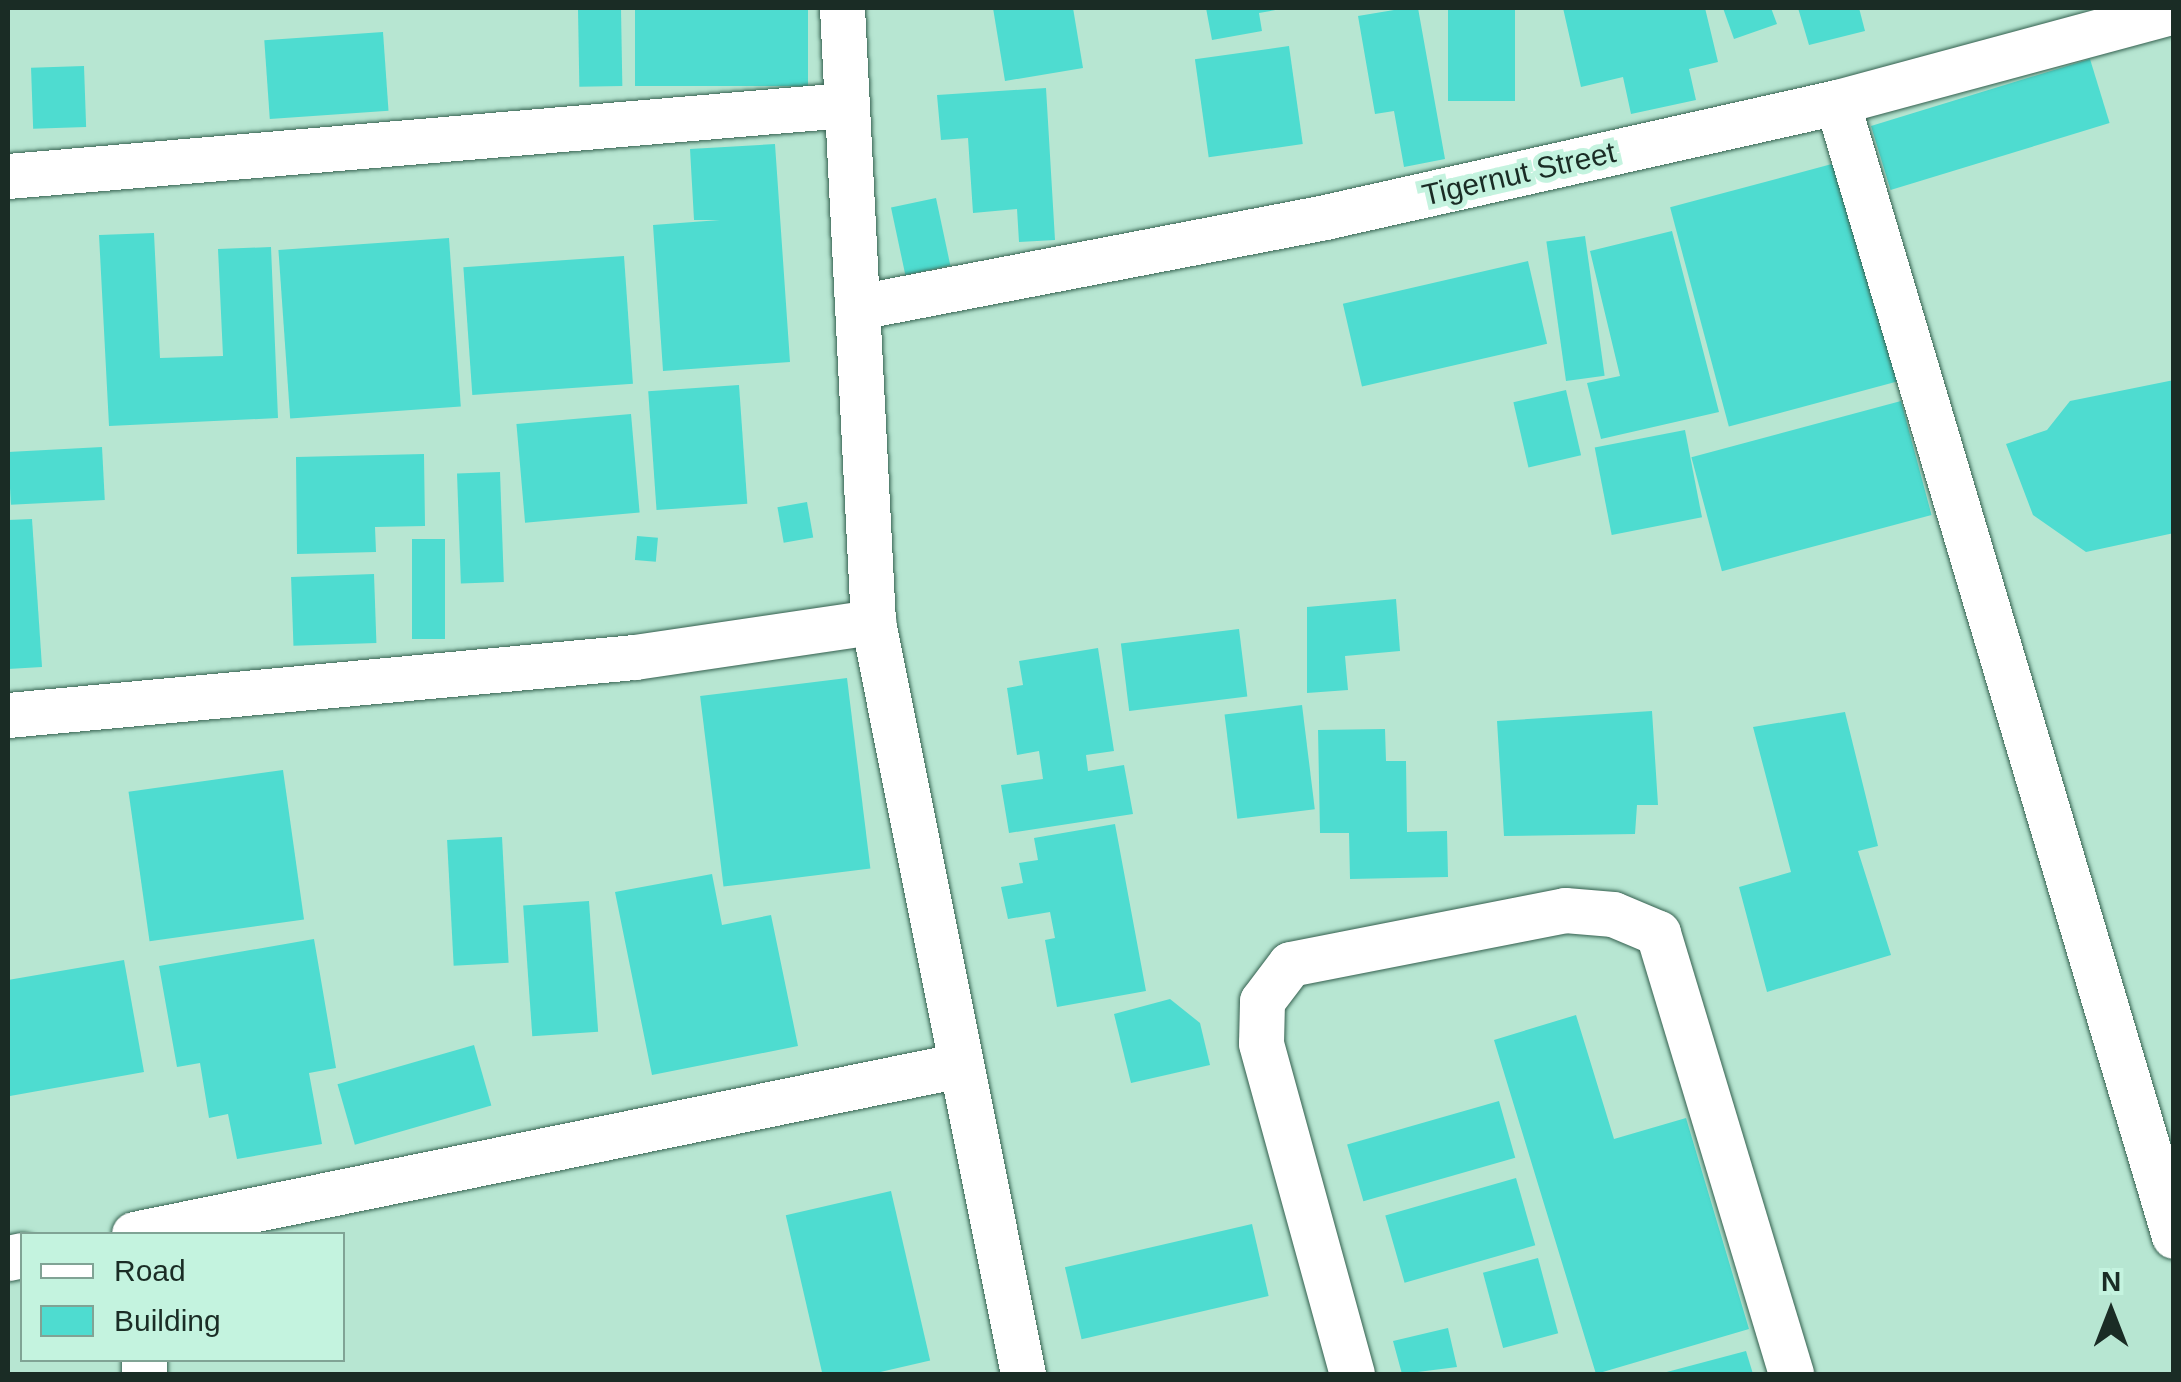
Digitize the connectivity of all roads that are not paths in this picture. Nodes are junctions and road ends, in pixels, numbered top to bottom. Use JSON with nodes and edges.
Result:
{"nodes":[{"id":1,"x":842,"y":8,"type":"edge"},
{"id":2,"x":2174,"y":10,"type":"edge"},
{"id":3,"x":1837,"y":102,"type":"junction"},
{"id":4,"x":845,"y":105,"type":"junction"},
{"id":5,"x":8,"y":176,"type":"edge"},
{"id":6,"x":858,"y":307,"type":"junction"},
{"id":7,"x":873,"y":622,"type":"junction"},
{"id":8,"x":8,"y":715,"type":"edge"},
{"id":9,"x":955,"y":1066,"type":"junction"},
{"id":10,"x":149,"y":1232,"type":"edge"},
{"id":11,"x":2174,"y":1236,"type":"edge"},
{"id":12,"x":1023,"y":1374,"type":"edge"},
{"id":13,"x":1352,"y":1374,"type":"edge"},
{"id":14,"x":1792,"y":1374,"type":"edge"}],
"edges":[{"from":1,"to":4,"type":"street"},
{"from":2,"to":3,"type":"street","name":"Tigernut Street"},
{"from":3,"to":6,"type":"street","name":"Tigernut Street"},
{"from":3,"to":11,"type":"street"},
{"from":4,"to":5,"type":"street"},
{"from":4,"to":6,"type":"street"},
{"from":6,"to":7,"type":"street"},
{"from":7,"to":8,"type":"street"},
{"from":7,"to":9,"type":"street"},
{"from":9,"to":10,"type":"street"},
{"from":9,"to":12,"type":"street"},
{"from":13,"to":14,"type":"street"}]}
